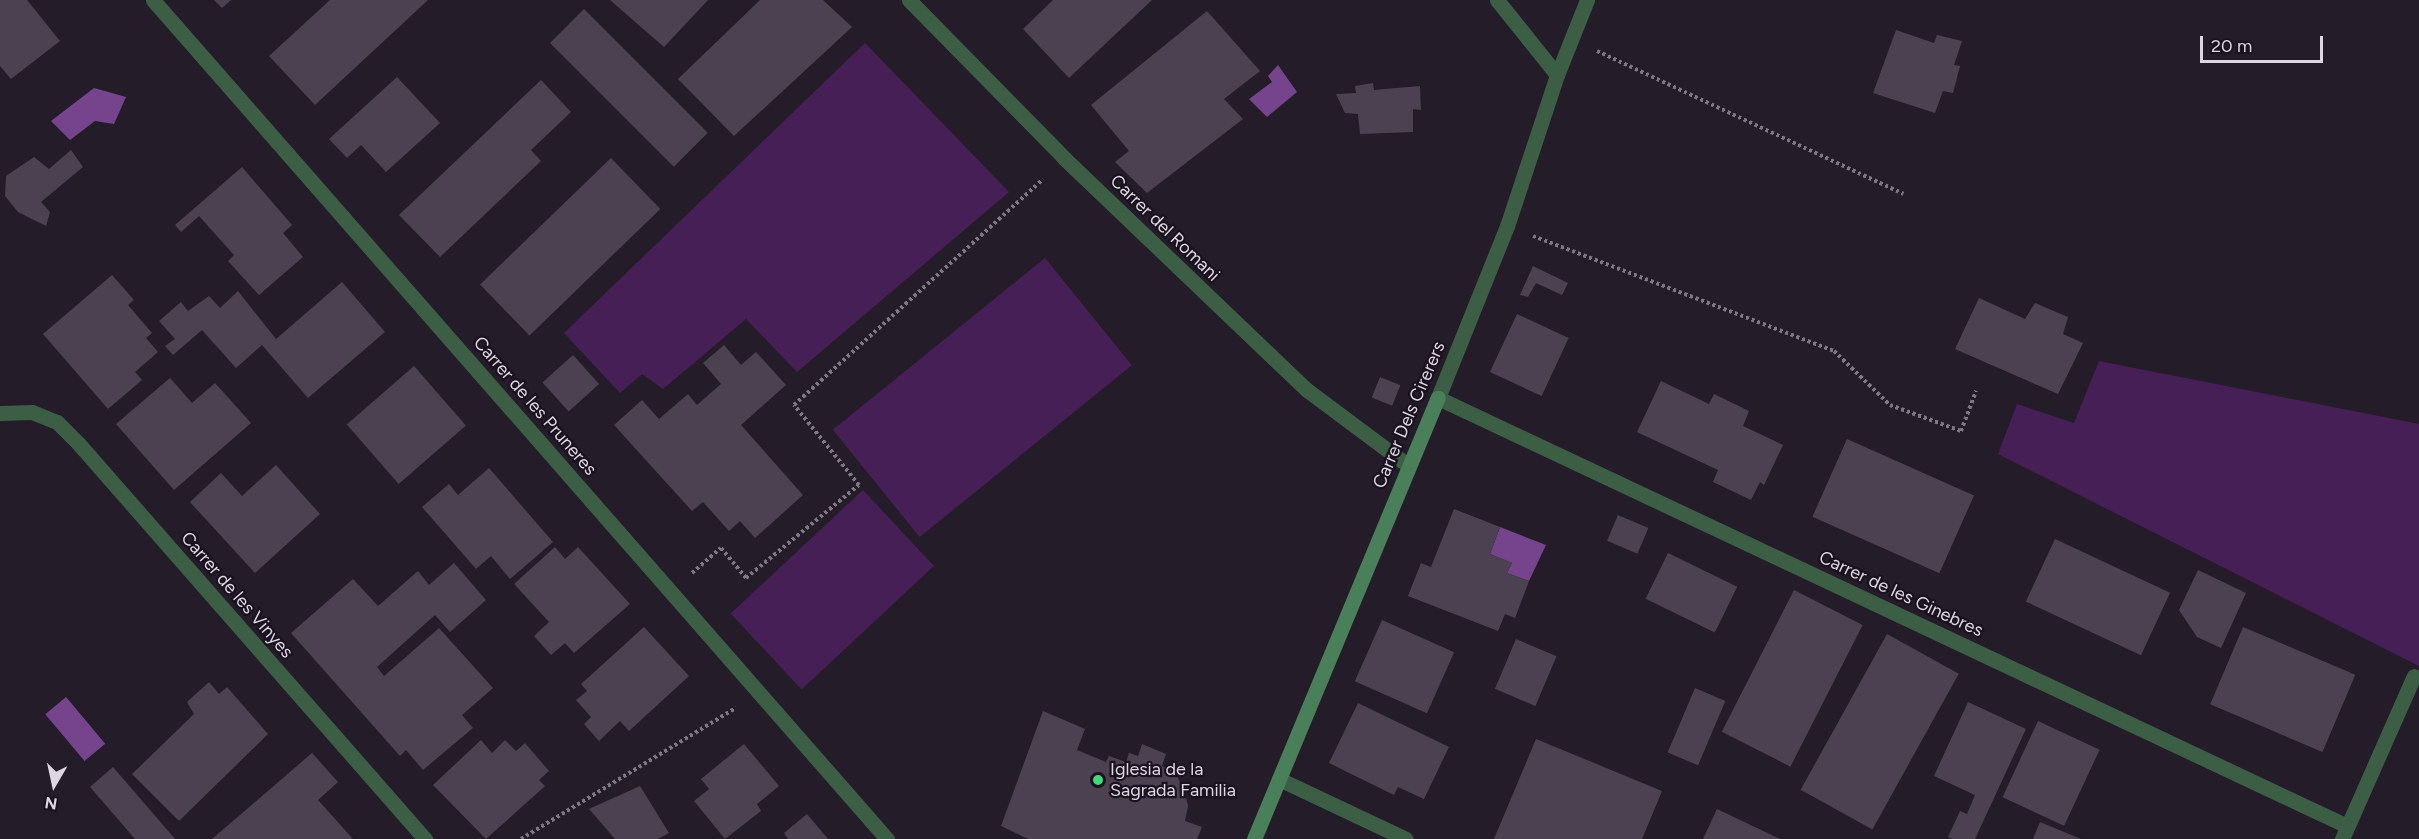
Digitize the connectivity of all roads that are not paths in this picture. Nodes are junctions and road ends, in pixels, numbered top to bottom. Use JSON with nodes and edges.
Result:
{"nodes":[{"id":1,"x":153,"y":0,"type":"edge"},
{"id":2,"x":909,"y":0,"type":"edge"},
{"id":3,"x":1497,"y":0,"type":"edge"},
{"id":4,"x":1587,"y":0,"type":"edge"},
{"id":5,"x":1557,"y":75,"type":"junction"},
{"id":6,"x":1438,"y":398,"type":"junction"},
{"id":7,"x":0,"y":413,"type":"edge"},
{"id":8,"x":1409,"y":466,"type":"junction"},
{"id":9,"x":2414,"y":676,"type":"dead end"},
{"id":10,"x":1279,"y":779,"type":"junction"},
{"id":11,"x":2344,"y":833,"type":"edge"},
{"id":12,"x":425,"y":839,"type":"edge"},
{"id":13,"x":887,"y":839,"type":"edge"},
{"id":14,"x":1254,"y":839,"type":"edge"},
{"id":15,"x":1406,"y":839,"type":"edge"}],
"edges":[{"from":1,"to":13,"type":"street","name":"Carrer de les Pruneres"},
{"from":2,"to":8,"type":"street","name":"Carrer del Romani"},
{"from":3,"to":5,"type":"street"},
{"from":4,"to":5,"type":"street","name":"Carrer Dels Cirerers"},
{"from":5,"to":6,"type":"street","name":"Carrer Dels Cirerers"},
{"from":6,"to":8,"type":"street","name":"Carrer Dels Cirerers"},
{"from":6,"to":11,"type":"street","name":"Carrer de les Ginebres"},
{"from":7,"to":12,"type":"street","name":"Carrer de les Vinyes"},
{"from":8,"to":10,"type":"street","name":"Carrer Dels Cirerers"},
{"from":9,"to":11,"type":"street"},
{"from":10,"to":14,"type":"street","name":"Carrer Dels Cirerers"},
{"from":10,"to":15,"type":"street"}]}
